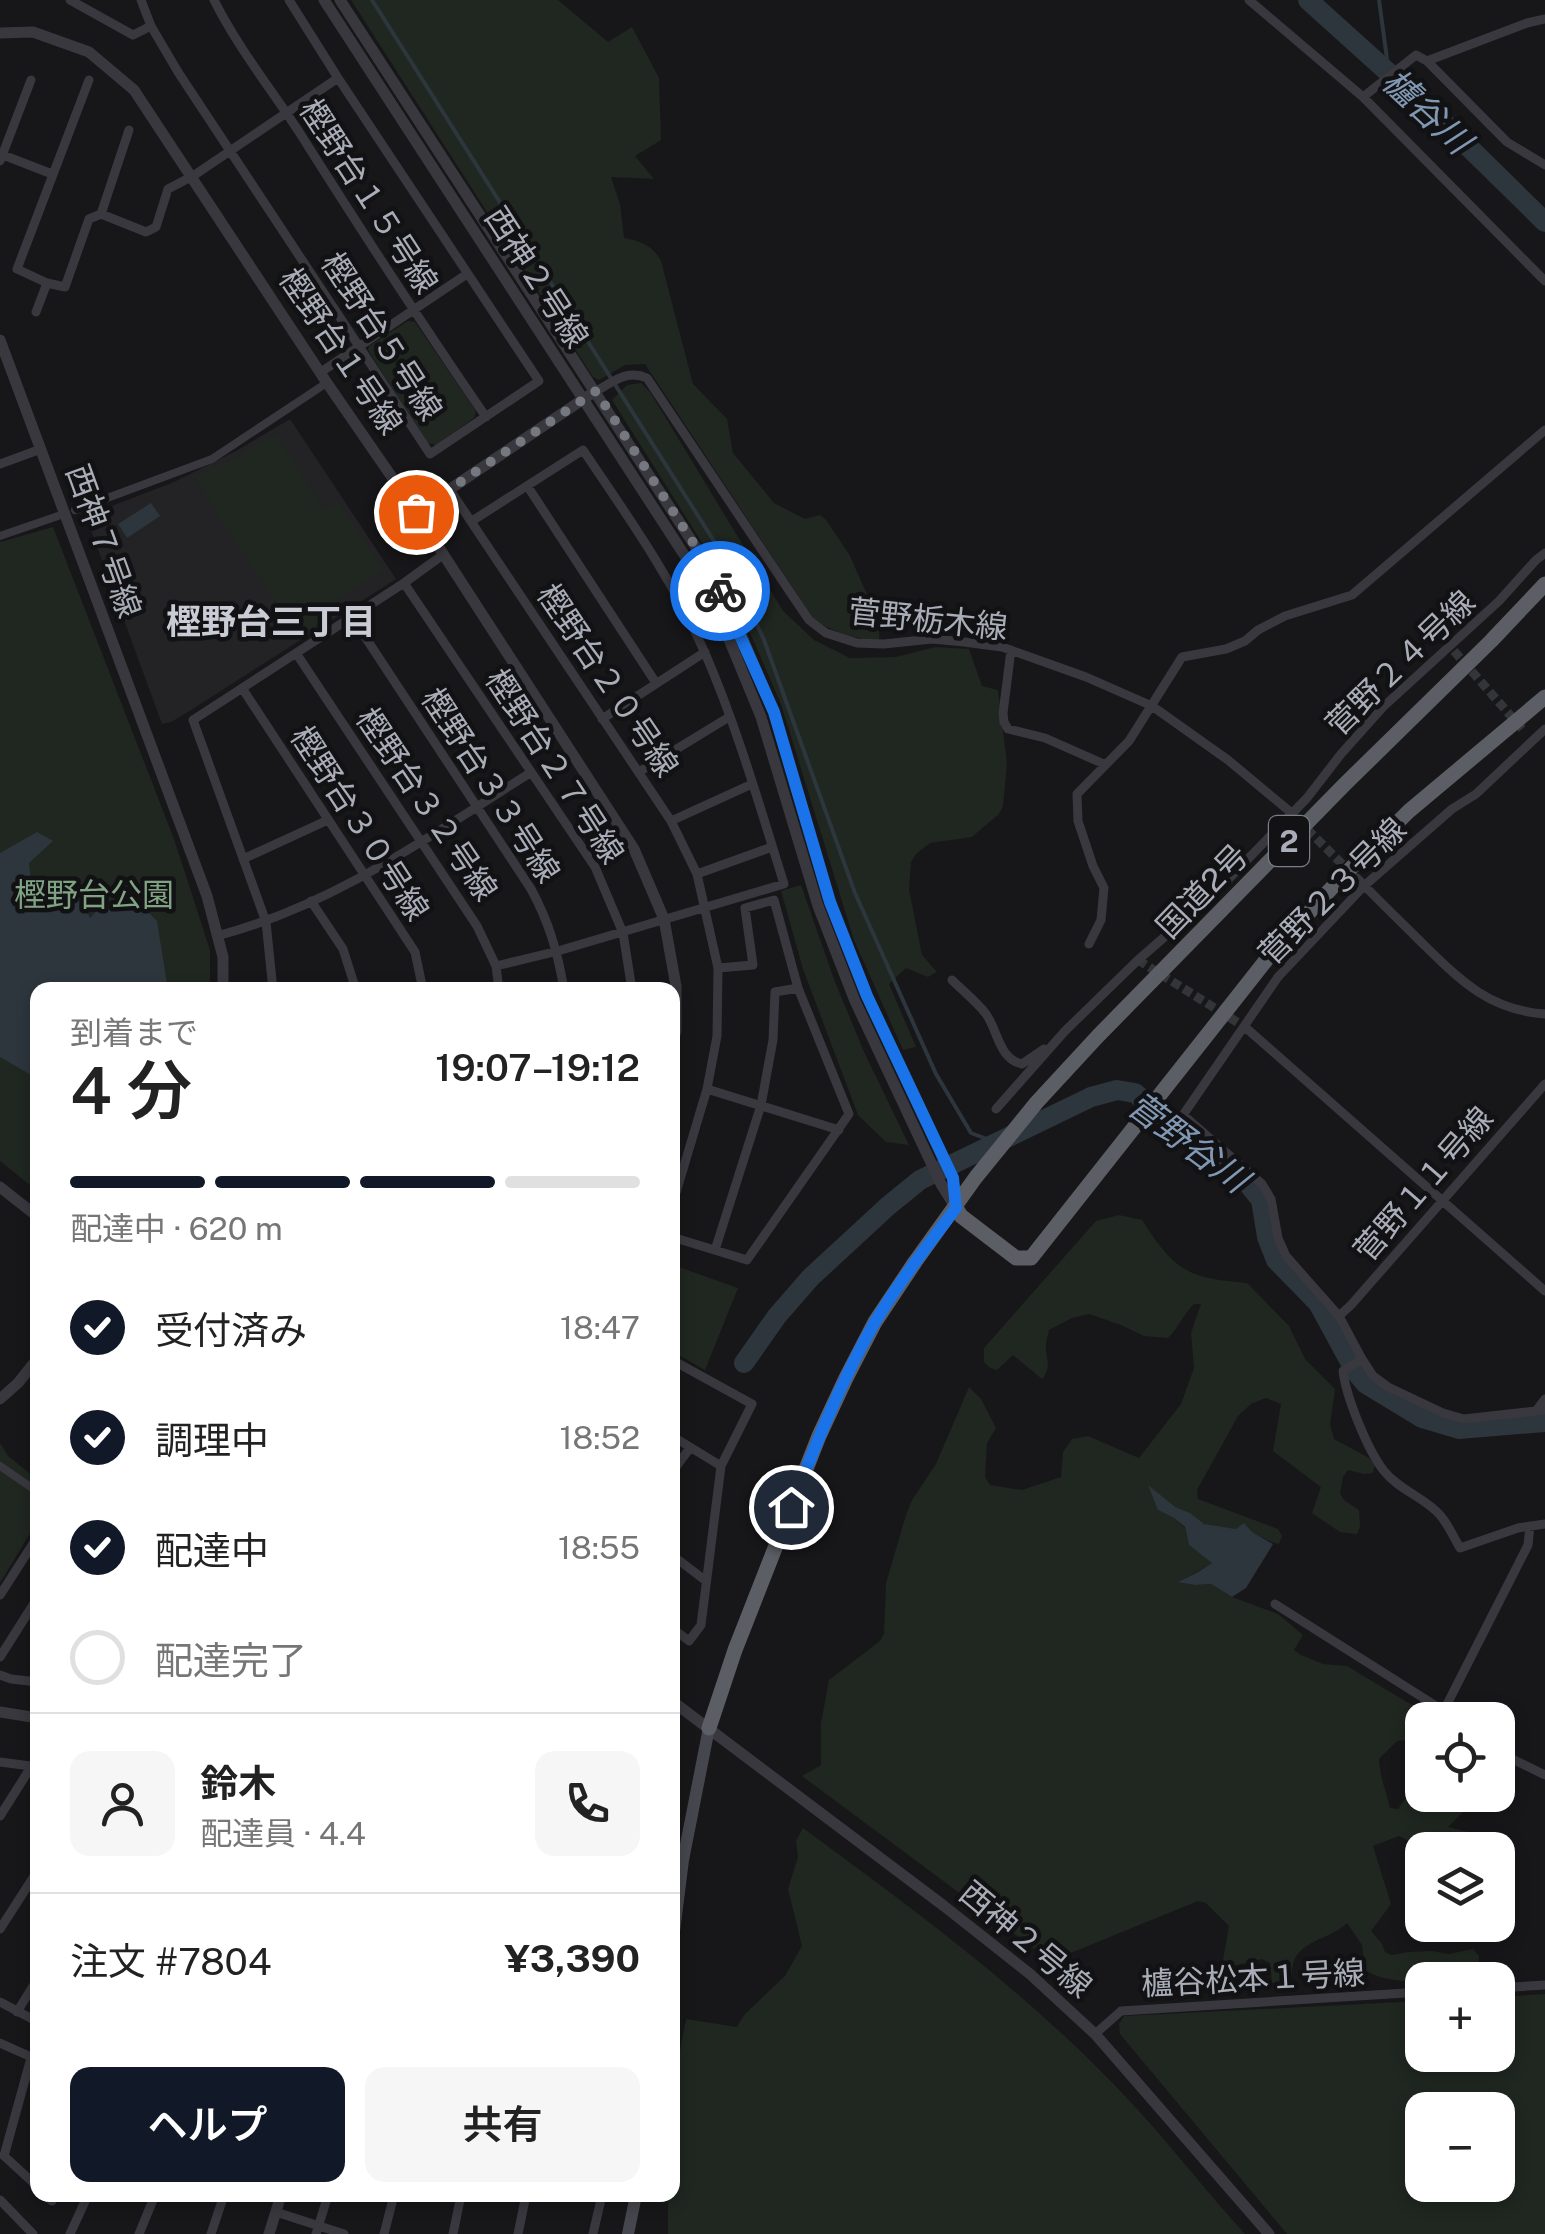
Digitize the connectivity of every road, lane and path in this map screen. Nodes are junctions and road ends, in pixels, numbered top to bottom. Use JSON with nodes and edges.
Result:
{"nodes":[{"id":1,"x":70,"y":0,"type":"edge"},
{"id":2,"x":141,"y":0,"type":"edge"},
{"id":3,"x":214,"y":0,"type":"edge"},
{"id":4,"x":289,"y":0,"type":"edge"},
{"id":5,"x":324,"y":0,"type":"edge"},
{"id":6,"x":340,"y":0,"type":"edge"},
{"id":7,"x":1249,"y":0,"type":"edge"},
{"id":8,"x":1545,"y":19,"type":"edge"},
{"id":9,"x":150,"y":26,"type":"junction"},
{"id":10,"x":0,"y":33,"type":"edge"},
{"id":11,"x":1428,"y":61,"type":"junction"},
{"id":12,"x":338,"y":78,"type":"junction"},
{"id":13,"x":31,"y":80,"type":"dead end"},
{"id":14,"x":89,"y":80,"type":"dead end"},
{"id":15,"x":1363,"y":96,"type":"junction"},
{"id":16,"x":286,"y":113,"type":"junction"},
{"id":17,"x":0,"y":119,"type":"edge"},
{"id":18,"x":13,"y":124,"type":"junction"},
{"id":19,"x":129,"y":130,"type":"dead end"},
{"id":20,"x":230,"y":151,"type":"junction"},
{"id":21,"x":2,"y":158,"type":"edge"},
{"id":22,"x":1545,"y":165,"type":"edge"},
{"id":23,"x":52,"y":174,"type":"junction"},
{"id":24,"x":192,"y":176,"type":"junction"},
{"id":25,"x":101,"y":214,"type":"junction"},
{"id":26,"x":468,"y":274,"type":"junction"},
{"id":27,"x":1545,"y":281,"type":"edge"},
{"id":28,"x":48,"y":283,"type":"junction"},
{"id":29,"x":412,"y":310,"type":"junction"},
{"id":30,"x":36,"y":312,"type":"dead end"},
{"id":31,"x":1,"y":345,"type":"edge"},
{"id":32,"x":359,"y":346,"type":"junction"},
{"id":33,"x":321,"y":372,"type":"junction"},
{"id":34,"x":322,"y":386,"type":"dead end"},
{"id":35,"x":596,"y":392,"type":"junction"},
{"id":36,"x":486,"y":417,"type":"junction"},
{"id":37,"x":1545,"y":430,"type":"edge"},
{"id":38,"x":41,"y":449,"type":"junction"},
{"id":39,"x":0,"y":464,"type":"edge"},
{"id":40,"x":528,"y":488,"type":"junction"},
{"id":41,"x":450,"y":490,"type":"junction"},
{"id":42,"x":76,"y":510,"type":"dead end"},
{"id":43,"x":416,"y":512,"type":"junction"},
{"id":44,"x":58,"y":516,"type":"dead end"},
{"id":45,"x":472,"y":521,"type":"junction"},
{"id":46,"x":0,"y":536,"type":"edge"},
{"id":47,"x":1545,"y":553,"type":"edge"},
{"id":48,"x":444,"y":554,"type":"junction"},
{"id":49,"x":404,"y":583,"type":"junction"},
{"id":50,"x":1545,"y":584,"type":"edge"},
{"id":51,"x":352,"y":617,"type":"junction"},
{"id":52,"x":1011,"y":650,"type":"junction"},
{"id":53,"x":704,"y":652,"type":"junction"},
{"id":54,"x":296,"y":653,"type":"junction"},
{"id":55,"x":656,"y":683,"type":"junction"},
{"id":56,"x":242,"y":688,"type":"junction"},
{"id":57,"x":1545,"y":697,"type":"edge"},
{"id":58,"x":1152,"y":706,"type":"junction"},
{"id":59,"x":729,"y":717,"type":"junction"},
{"id":60,"x":602,"y":719,"type":"junction"},
{"id":61,"x":1545,"y":730,"type":"edge"},
{"id":62,"x":1524,"y":732,"type":"tunnel mouth"},
{"id":63,"x":1532,"y":741,"type":"junction"},
{"id":64,"x":1104,"y":764,"type":"junction"},
{"id":65,"x":638,"y":772,"type":"junction"},
{"id":66,"x":530,"y":773,"type":"junction"},
{"id":67,"x":752,"y":784,"type":"junction"},
{"id":68,"x":476,"y":807,"type":"junction"},
{"id":69,"x":1288,"y":810,"type":"tunnel mouth"},
{"id":70,"x":328,"y":820,"type":"junction"},
{"id":71,"x":671,"y":820,"type":"junction"},
{"id":72,"x":422,"y":842,"type":"junction"},
{"id":73,"x":772,"y":847,"type":"junction"},
{"id":74,"x":243,"y":859,"type":"junction"},
{"id":75,"x":698,"y":874,"type":"junction"},
{"id":76,"x":365,"y":877,"type":"junction"},
{"id":77,"x":1360,"y":882,"type":"junction"},
{"id":78,"x":311,"y":901,"type":"junction"},
{"id":79,"x":705,"y":907,"type":"junction"},
{"id":80,"x":664,"y":919,"type":"junction"},
{"id":81,"x":266,"y":922,"type":"junction"},
{"id":82,"x":622,"y":932,"type":"junction"},
{"id":83,"x":217,"y":936,"type":"junction"},
{"id":84,"x":1089,"y":944,"type":"dead end"},
{"id":85,"x":558,"y":951,"type":"junction"},
{"id":86,"x":496,"y":966,"type":"junction"},
{"id":87,"x":718,"y":968,"type":"junction"},
{"id":88,"x":952,"y":980,"type":"dead end"},
{"id":89,"x":224,"y":982,"type":"edge"},
{"id":90,"x":272,"y":982,"type":"edge"},
{"id":91,"x":353,"y":982,"type":"edge"},
{"id":92,"x":421,"y":982,"type":"edge"},
{"id":93,"x":497,"y":982,"type":"edge"},
{"id":94,"x":563,"y":982,"type":"edge"},
{"id":95,"x":631,"y":982,"type":"edge"},
{"id":96,"x":675,"y":982,"type":"edge"},
{"id":97,"x":798,"y":988,"type":"junction"},
{"id":98,"x":1545,"y":1014,"type":"edge"},
{"id":99,"x":1244,"y":1027,"type":"junction"},
{"id":100,"x":1054,"y":1042,"type":"junction"},
{"id":101,"x":1545,"y":1084,"type":"edge"},
{"id":102,"x":708,"y":1089,"type":"junction"},
{"id":103,"x":760,"y":1105,"type":"junction"},
{"id":104,"x":996,"y":1109,"type":"dead end"},
{"id":105,"x":838,"y":1130,"type":"junction"},
{"id":106,"x":680,"y":1180,"type":"edge"},
{"id":107,"x":0,"y":1186,"type":"edge"},
{"id":108,"x":1442,"y":1201,"type":"junction"},
{"id":109,"x":956,"y":1208,"type":"junction"},
{"id":110,"x":30,"y":1210,"type":"edge"},
{"id":111,"x":680,"y":1239,"type":"edge"},
{"id":112,"x":714,"y":1250,"type":"junction"},
{"id":113,"x":1545,"y":1291,"type":"edge"},
{"id":114,"x":1339,"y":1316,"type":"junction"},
{"id":115,"x":1362,"y":1360,"type":"junction"},
{"id":116,"x":680,"y":1364,"type":"edge"},
{"id":117,"x":30,"y":1368,"type":"edge"},
{"id":118,"x":1545,"y":1398,"type":"edge"},
{"id":119,"x":0,"y":1399,"type":"edge"},
{"id":120,"x":1540,"y":1411,"type":"edge"},
{"id":121,"x":680,"y":1441,"type":"edge"},
{"id":122,"x":690,"y":1448,"type":"junction"},
{"id":123,"x":680,"y":1461,"type":"edge"},
{"id":124,"x":0,"y":1466,"type":"edge"},
{"id":125,"x":721,"y":1466,"type":"junction"},
{"id":126,"x":30,"y":1487,"type":"edge"},
{"id":127,"x":1545,"y":1524,"type":"edge"},
{"id":128,"x":1530,"y":1526,"type":"junction"},
{"id":129,"x":30,"y":1548,"type":"edge"},
{"id":130,"x":680,"y":1561,"type":"edge"},
{"id":131,"x":706,"y":1580,"type":"junction"},
{"id":132,"x":0,"y":1595,"type":"edge"},
{"id":133,"x":1275,"y":1604,"type":"dead end"},
{"id":134,"x":30,"y":1610,"type":"edge"},
{"id":135,"x":680,"y":1634,"type":"edge"},
{"id":136,"x":0,"y":1657,"type":"edge"},
{"id":137,"x":0,"y":1675,"type":"edge"},
{"id":138,"x":30,"y":1681,"type":"edge"},
{"id":139,"x":1420,"y":1702,"type":"edge"},
{"id":140,"x":1448,"y":1702,"type":"edge"},
{"id":141,"x":680,"y":1707,"type":"edge"},
{"id":142,"x":0,"y":1712,"type":"edge"},
{"id":143,"x":30,"y":1717,"type":"edge"},
{"id":144,"x":709,"y":1728,"type":"junction"},
{"id":145,"x":1515,"y":1760,"type":"edge"},
{"id":146,"x":0,"y":1762,"type":"edge"},
{"id":147,"x":30,"y":1766,"type":"edge"},
{"id":148,"x":30,"y":1773,"type":"edge"},
{"id":149,"x":1545,"y":1775,"type":"edge"},
{"id":150,"x":0,"y":1816,"type":"edge"},
{"id":151,"x":30,"y":1882,"type":"edge"},
{"id":152,"x":680,"y":1884,"type":"edge"},
{"id":153,"x":0,"y":1929,"type":"edge"},
{"id":154,"x":1545,"y":1985,"type":"edge"},
{"id":155,"x":1515,"y":1987,"type":"edge"},
{"id":156,"x":30,"y":1991,"type":"edge"},
{"id":157,"x":1405,"y":1993,"type":"edge"},
{"id":158,"x":0,"y":2002,"type":"edge"},
{"id":159,"x":17,"y":2012,"type":"junction"},
{"id":160,"x":30,"y":2018,"type":"edge"},
{"id":161,"x":1095,"y":2034,"type":"junction"},
{"id":162,"x":0,"y":2042,"type":"edge"},
{"id":163,"x":30,"y":2057,"type":"edge"},
{"id":164,"x":30,"y":2071,"type":"edge"},
{"id":165,"x":2,"y":2154,"type":"edge"},
{"id":166,"x":30,"y":2180,"type":"edge"},
{"id":167,"x":0,"y":2200,"type":"edge"},
{"id":168,"x":85,"y":2202,"type":"edge"},
{"id":169,"x":153,"y":2202,"type":"edge"},
{"id":170,"x":222,"y":2202,"type":"edge"},
{"id":171,"x":279,"y":2202,"type":"edge"},
{"id":172,"x":326,"y":2202,"type":"edge"},
{"id":173,"x":392,"y":2202,"type":"edge"},
{"id":174,"x":460,"y":2202,"type":"edge"},
{"id":175,"x":525,"y":2202,"type":"edge"},
{"id":176,"x":600,"y":2202,"type":"edge"},
{"id":177,"x":635,"y":2202,"type":"edge"},
{"id":178,"x":276,"y":2212,"type":"junction"},
{"id":179,"x":318,"y":2230,"type":"edge"},
{"id":180,"x":32,"y":2234,"type":"edge"},
{"id":181,"x":70,"y":2234,"type":"edge"},
{"id":182,"x":139,"y":2234,"type":"edge"},
{"id":183,"x":211,"y":2234,"type":"edge"},
{"id":184,"x":269,"y":2234,"type":"edge"},
{"id":185,"x":344,"y":2234,"type":"edge"},
{"id":186,"x":384,"y":2234,"type":"edge"},
{"id":187,"x":453,"y":2234,"type":"edge"},
{"id":188,"x":518,"y":2234,"type":"edge"},
{"id":189,"x":593,"y":2234,"type":"edge"},
{"id":190,"x":628,"y":2234,"type":"edge"},
{"id":191,"x":1270,"y":2234,"type":"edge"}],
"edges":[{"from":1,"to":9,"type":"street"},
{"from":2,"to":9,"type":"street","name":"樫野台５号線"},
{"from":3,"to":16,"type":"street","name":"樫野台１５号線"},
{"from":4,"to":12,"type":"street","name":"樫野台５号線"},
{"from":5,"to":35,"type":"street","name":"西神２号線"},
{"from":6,"to":35,"type":"street","name":"西神２号線"},
{"from":7,"to":15,"type":"street"},
{"from":8,"to":11,"type":"street"},
{"from":9,"to":20,"type":"street","name":"樫野台５号線"},
{"from":10,"to":24,"type":"street","name":"樫野台１号線"},
{"from":11,"to":15,"type":"street"},
{"from":11,"to":22,"type":"street"},
{"from":12,"to":16,"type":"street"},
{"from":12,"to":26,"type":"street","name":"樫野台５号線"},
{"from":13,"to":18,"type":"street"},
{"from":14,"to":23,"type":"street"},
{"from":15,"to":27,"type":"street"},
{"from":16,"to":20,"type":"street"},
{"from":16,"to":29,"type":"street","name":"樫野台１５号線"},
{"from":17,"to":18,"type":"street"},
{"from":18,"to":21,"type":"street"},
{"from":19,"to":25,"type":"street"},
{"from":20,"to":24,"type":"street"},
{"from":20,"to":32,"type":"street","name":"樫野台５号線"},
{"from":21,"to":23,"type":"street"},
{"from":23,"to":28,"type":"street"},
{"from":24,"to":25,"type":"street"},
{"from":24,"to":33,"type":"street","name":"樫野台１号線"},
{"from":25,"to":28,"type":"street"},
{"from":26,"to":29,"type":"street"},
{"from":26,"to":36,"type":"street","name":"樫野台５号線"},
{"from":28,"to":30,"type":"street"},
{"from":29,"to":32,"type":"street"},
{"from":29,"to":36,"type":"street","name":"樫野台１５号線"},
{"from":31,"to":38,"type":"street","name":"西神７号線"},
{"from":32,"to":33,"type":"street"},
{"from":32,"to":36,"type":"street","name":"樫野台５号線"},
{"from":33,"to":43,"type":"street","name":"樫野台１号線"},
{"from":34,"to":42,"type":"street"},
{"from":35,"to":41,"type":"street"},
{"from":35,"to":52,"type":"street","name":"菅野栃木線"},
{"from":35,"to":109,"type":"street","name":"西神２号線"},
{"from":37,"to":58,"type":"street"},
{"from":38,"to":39,"type":"street"},
{"from":38,"to":83,"type":"street","name":"西神７号線"},
{"from":40,"to":45,"type":"street"},
{"from":40,"to":53,"type":"street"},
{"from":40,"to":55,"type":"street"},
{"from":41,"to":43,"type":"street"},
{"from":41,"to":45,"type":"street","name":"樫野台２０号線"},
{"from":43,"to":48,"type":"street","name":"樫野台１号線"},
{"from":44,"to":46,"type":"street"},
{"from":45,"to":60,"type":"street","name":"樫野台２０号線"},
{"from":47,"to":100,"type":"street","name":"菅野２４号線"},
{"from":48,"to":49,"type":"street"},
{"from":48,"to":80,"type":"street","name":"樫野台１号線"},
{"from":49,"to":51,"type":"street"},
{"from":49,"to":66,"type":"street","name":"樫野台２７号線"},
{"from":50,"to":109,"type":"highway","name":"国道2号","number":"2"},
{"from":51,"to":54,"type":"street"},
{"from":51,"to":68,"type":"street","name":"樫野台３３号線"},
{"from":52,"to":58,"type":"street","name":"菅野栃木線"},
{"from":52,"to":64,"type":"street"},
{"from":53,"to":55,"type":"street"},
{"from":53,"to":59,"type":"street"},
{"from":54,"to":56,"type":"street"},
{"from":54,"to":72,"type":"street","name":"樫野台３２号線"},
{"from":55,"to":60,"type":"street"},
{"from":56,"to":70,"type":"street","name":"樫野台３０号線"},
{"from":56,"to":74,"type":"street"},
{"from":57,"to":109,"type":"highway","number":"2"},
{"from":58,"to":64,"type":"street"},
{"from":58,"to":69,"type":"street","name":"菅野栃木線"},
{"from":59,"to":65,"type":"street"},
{"from":59,"to":67,"type":"street"},
{"from":60,"to":65,"type":"street","name":"樫野台２０号線"},
{"from":61,"to":63,"type":"street","name":"菅野２３号線"},
{"from":62,"to":63,"type":"street"},
{"from":63,"to":77,"type":"street","name":"菅野２３号線"},
{"from":64,"to":84,"type":"street"},
{"from":65,"to":71,"type":"street","name":"樫野台２０号線"},
{"from":66,"to":68,"type":"street"},
{"from":66,"to":82,"type":"street","name":"樫野台２７号線"},
{"from":67,"to":71,"type":"street"},
{"from":67,"to":73,"type":"street"},
{"from":68,"to":72,"type":"street"},
{"from":68,"to":85,"type":"street","name":"樫野台３３号線"},
{"from":70,"to":74,"type":"street"},
{"from":70,"to":76,"type":"street","name":"樫野台３０号線"},
{"from":71,"to":75,"type":"street","name":"樫野台２０号線"},
{"from":72,"to":76,"type":"street"},
{"from":72,"to":86,"type":"street","name":"樫野台３２号線"},
{"from":73,"to":75,"type":"street"},
{"from":73,"to":79,"type":"street"},
{"from":74,"to":81,"type":"street"},
{"from":75,"to":79,"type":"street","name":"樫野台２０号線"},
{"from":76,"to":78,"type":"street"},
{"from":76,"to":92,"type":"street","name":"樫野台３０号線"},
{"from":77,"to":98,"type":"street"},
{"from":77,"to":99,"type":"street","name":"菅野２３号線"},
{"from":78,"to":81,"type":"street"},
{"from":78,"to":91,"type":"street"},
{"from":79,"to":80,"type":"street"},
{"from":79,"to":87,"type":"street","name":"樫野台２０号線"},
{"from":80,"to":82,"type":"street"},
{"from":80,"to":96,"type":"street","name":"樫野台１号線"},
{"from":81,"to":83,"type":"street"},
{"from":81,"to":90,"type":"street"},
{"from":82,"to":85,"type":"street"},
{"from":82,"to":95,"type":"street","name":"樫野台２７号線"},
{"from":83,"to":89,"type":"street","name":"西神７号線"},
{"from":85,"to":86,"type":"street"},
{"from":85,"to":94,"type":"street","name":"樫野台３３号線"},
{"from":86,"to":93,"type":"street","name":"樫野台３２号線"},
{"from":87,"to":97,"type":"street"},
{"from":87,"to":102,"type":"street","name":"樫野台２０号線"},
{"from":88,"to":100,"type":"street"},
{"from":97,"to":103,"type":"street"},
{"from":97,"to":105,"type":"street"},
{"from":99,"to":108,"type":"street"},
{"from":99,"to":114,"type":"street","name":"菅野２３号線"},
{"from":100,"to":104,"type":"street","name":"菅野２４号線"},
{"from":101,"to":108,"type":"street","name":"菅野１１号線"},
{"from":102,"to":103,"type":"street"},
{"from":102,"to":106,"type":"street","name":"樫野台２０号線"},
{"from":103,"to":105,"type":"street"},
{"from":103,"to":112,"type":"street"},
{"from":105,"to":112,"type":"street"},
{"from":107,"to":110,"type":"street"},
{"from":108,"to":113,"type":"street"},
{"from":108,"to":114,"type":"street","name":"菅野１１号線"},
{"from":109,"to":144,"type":"highway","name":"国道2号","number":"2"},
{"from":111,"to":112,"type":"street"},
{"from":114,"to":115,"type":"street"},
{"from":115,"to":120,"type":"street"},
{"from":115,"to":128,"type":"street"},
{"from":116,"to":125,"type":"street"},
{"from":117,"to":119,"type":"street"},
{"from":118,"to":120,"type":"street"},
{"from":121,"to":122,"type":"street"},
{"from":122,"to":123,"type":"street"},
{"from":122,"to":125,"type":"street"},
{"from":124,"to":126,"type":"street"},
{"from":125,"to":131,"type":"street"},
{"from":127,"to":128,"type":"street"},
{"from":128,"to":140,"type":"street"},
{"from":129,"to":132,"type":"street"},
{"from":130,"to":131,"type":"street"},
{"from":131,"to":135,"type":"street"},
{"from":133,"to":139,"type":"street"},
{"from":134,"to":136,"type":"street"},
{"from":137,"to":138,"type":"street"},
{"from":141,"to":144,"type":"street","name":"西神２号線"},
{"from":142,"to":143,"type":"street"},
{"from":144,"to":152,"type":"main road"},
{"from":144,"to":161,"type":"street","name":"西神２号線"},
{"from":145,"to":149,"type":"street"},
{"from":146,"to":147,"type":"street"},
{"from":148,"to":150,"type":"street"},
{"from":151,"to":153,"type":"street"},
{"from":154,"to":155,"type":"street"},
{"from":156,"to":159,"type":"street"},
{"from":157,"to":161,"type":"street","name":"櫨谷松本１号線"},
{"from":158,"to":159,"type":"street"},
{"from":159,"to":160,"type":"street"},
{"from":161,"to":191,"type":"street","name":"西神２号線"},
{"from":162,"to":163,"type":"street"},
{"from":164,"to":165,"type":"street"},
{"from":165,"to":166,"type":"street"},
{"from":167,"to":180,"type":"street"},
{"from":168,"to":181,"type":"street"},
{"from":169,"to":182,"type":"street"},
{"from":170,"to":183,"type":"street"},
{"from":171,"to":178,"type":"street"},
{"from":172,"to":179,"type":"street"},
{"from":173,"to":186,"type":"street"},
{"from":174,"to":187,"type":"street"},
{"from":175,"to":188,"type":"street"},
{"from":176,"to":189,"type":"street"},
{"from":177,"to":190,"type":"main road"},
{"from":178,"to":179,"type":"street"},
{"from":178,"to":184,"type":"street"},
{"from":179,"to":185,"type":"street"}]}
